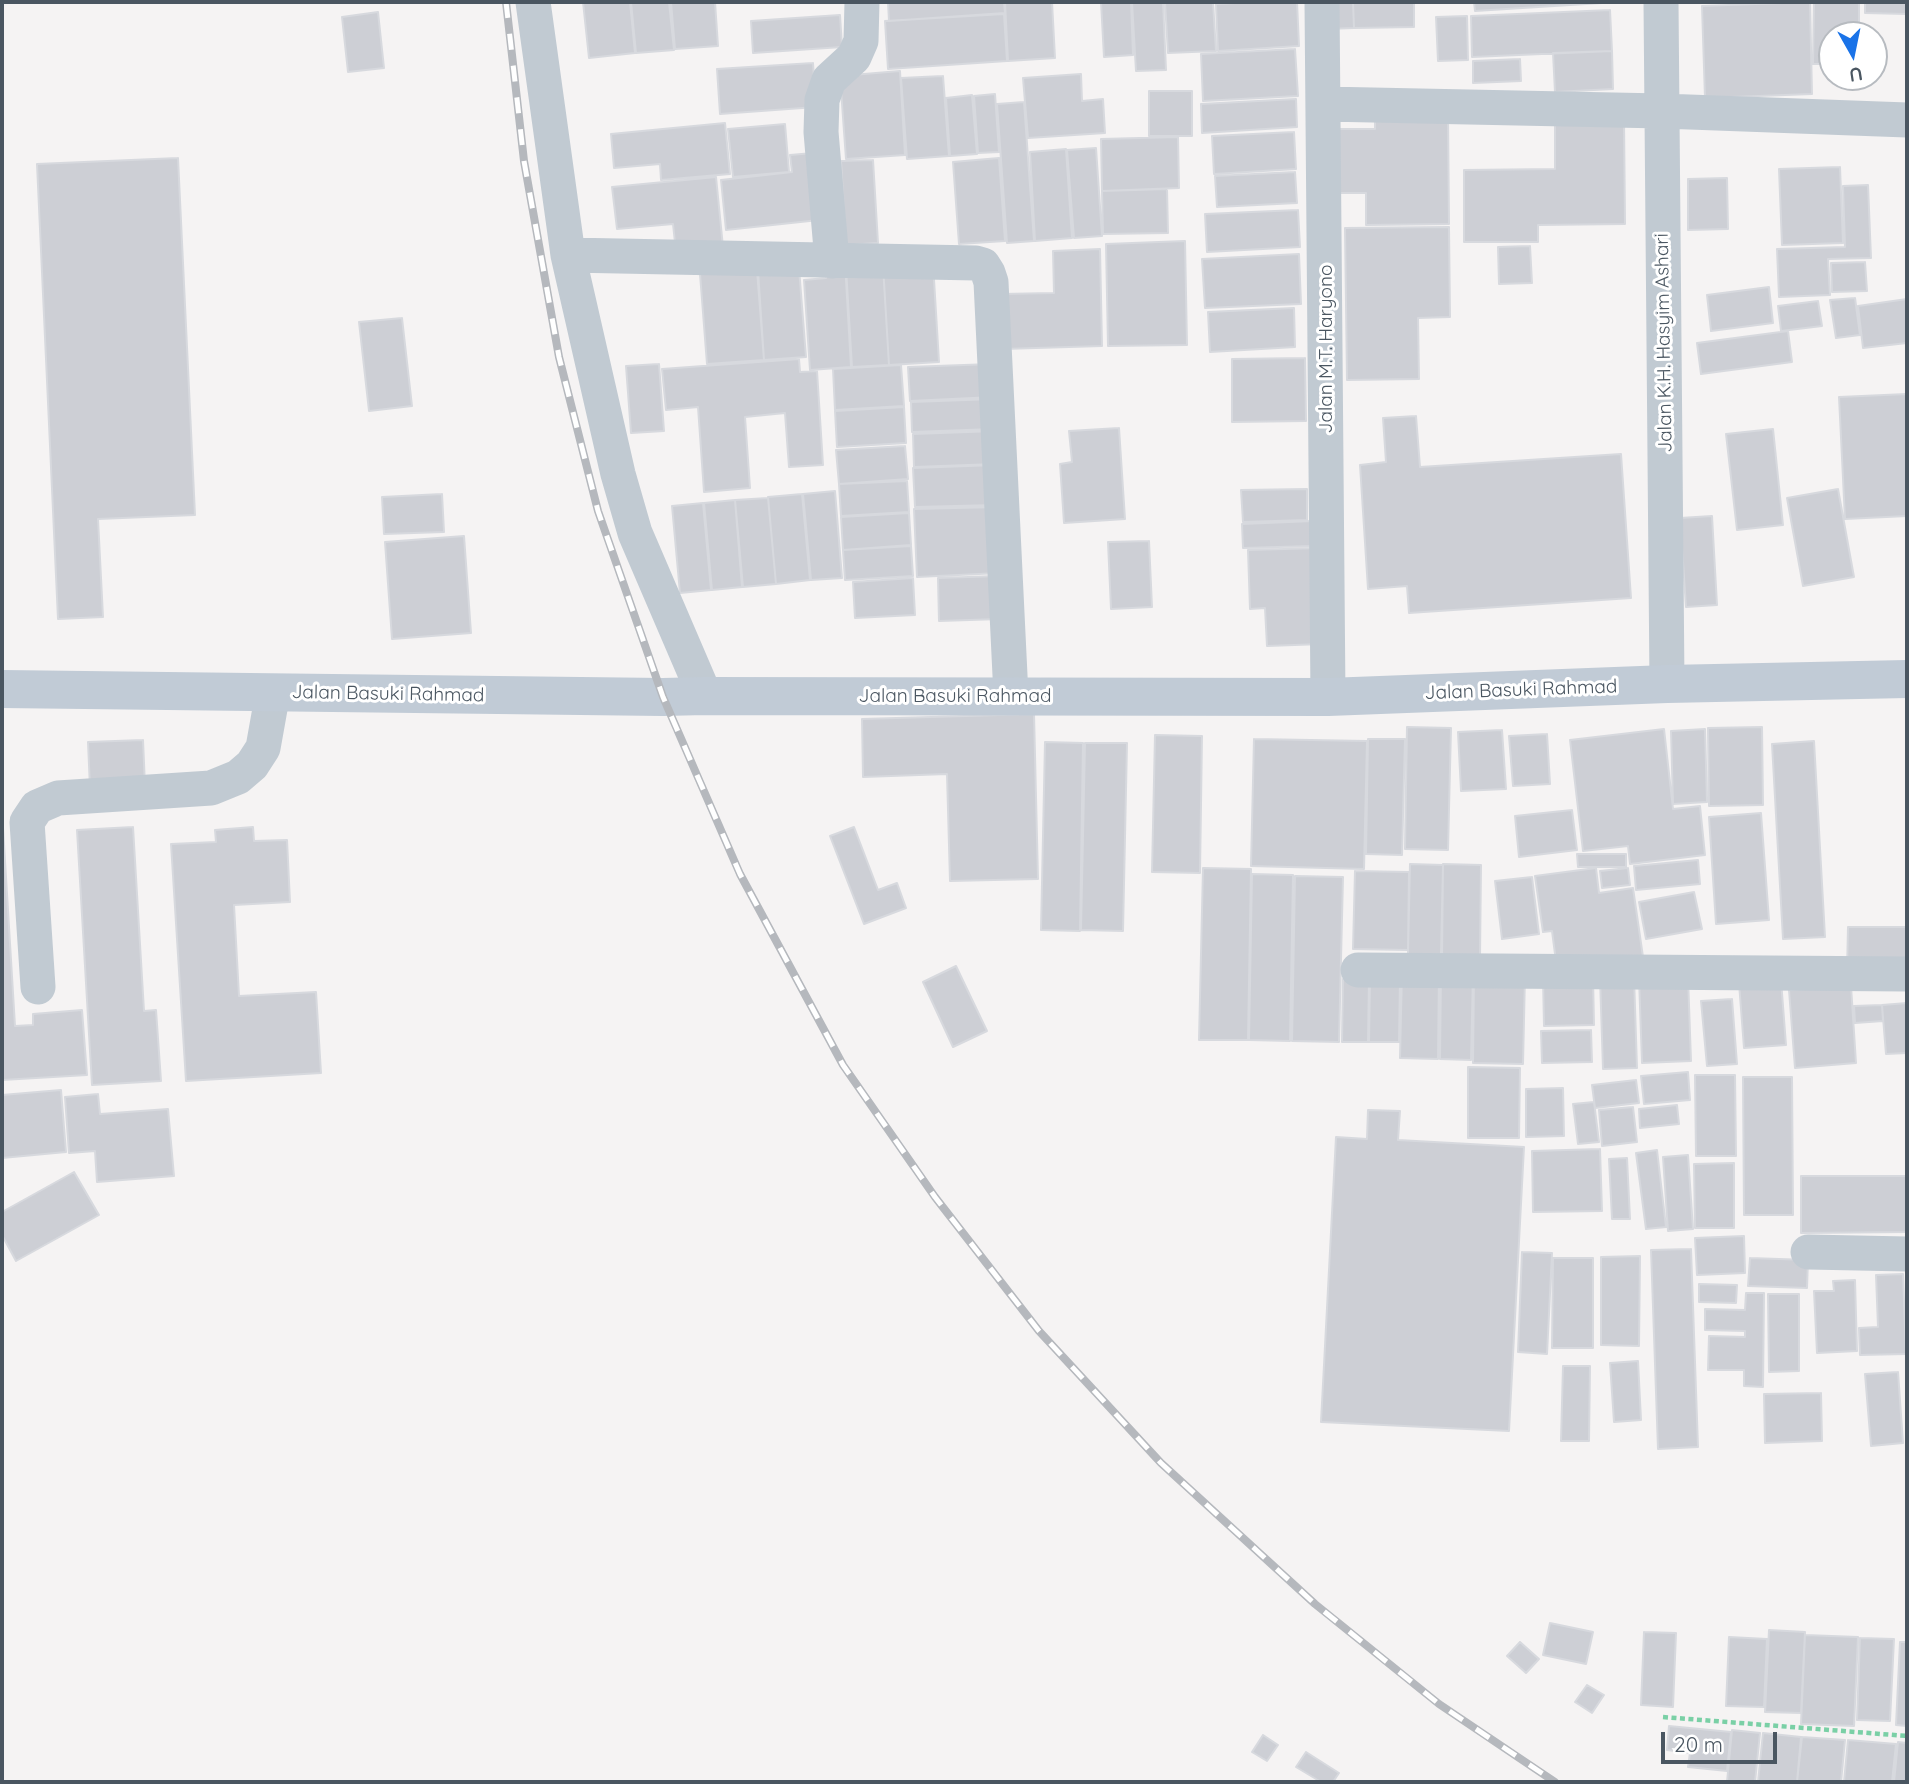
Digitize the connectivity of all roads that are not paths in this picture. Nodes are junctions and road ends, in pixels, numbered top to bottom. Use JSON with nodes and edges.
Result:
{"nodes":[{"id":1,"x":533,"y":2,"type":"edge"},
{"id":2,"x":862,"y":2,"type":"edge"},
{"id":3,"x":1322,"y":2,"type":"edge"},
{"id":4,"x":1661,"y":2,"type":"edge"},
{"id":5,"x":1324,"y":104,"type":"junction"},
{"id":6,"x":1662,"y":111,"type":"junction"},
{"id":7,"x":1907,"y":120,"type":"edge"},
{"id":8,"x":568,"y":255,"type":"junction"},
{"id":9,"x":832,"y":261,"type":"junction"},
{"id":10,"x":1907,"y":679,"type":"edge"},
{"id":11,"x":1667,"y":684,"type":"junction"},
{"id":12,"x":2,"y":689,"type":"edge"},
{"id":13,"x":272,"y":692,"type":"junction"},
{"id":14,"x":705,"y":696,"type":"junction"},
{"id":15,"x":1012,"y":696,"type":"junction"},
{"id":16,"x":1328,"y":696,"type":"junction"},
{"id":17,"x":1358,"y":971,"type":"dead end"},
{"id":18,"x":1907,"y":974,"type":"edge"},
{"id":19,"x":38,"y":987,"type":"dead end"},
{"id":20,"x":1808,"y":1252,"type":"dead end"},
{"id":21,"x":1907,"y":1254,"type":"edge"}],
"edges":[{"from":1,"to":8,"type":"street"},
{"from":2,"to":9,"type":"street"},
{"from":3,"to":5,"type":"street","name":"Jalan M.T. Haryono"},
{"from":4,"to":6,"type":"street","name":"Jalan K.H. Hasyim Ashari"},
{"from":5,"to":6,"type":"street"},
{"from":5,"to":16,"type":"street","name":"Jalan M.T. Haryono"},
{"from":6,"to":7,"type":"street"},
{"from":6,"to":11,"type":"street","name":"Jalan K.H. Hasyim Ashari"},
{"from":8,"to":9,"type":"street"},
{"from":8,"to":14,"type":"street"},
{"from":9,"to":15,"type":"street"},
{"from":10,"to":11,"type":"main road","name":"Jalan Basuki Rahmad"},
{"from":11,"to":16,"type":"main road","name":"Jalan Basuki Rahmad"},
{"from":12,"to":13,"type":"main road","name":"Jalan Basuki Rahmad"},
{"from":13,"to":14,"type":"main road","name":"Jalan Basuki Rahmad"},
{"from":13,"to":19,"type":"street"},
{"from":14,"to":15,"type":"main road","name":"Jalan Basuki Rahmad"},
{"from":15,"to":16,"type":"main road","name":"Jalan Basuki Rahmad"},
{"from":17,"to":18,"type":"street"},
{"from":20,"to":21,"type":"street"}]}
